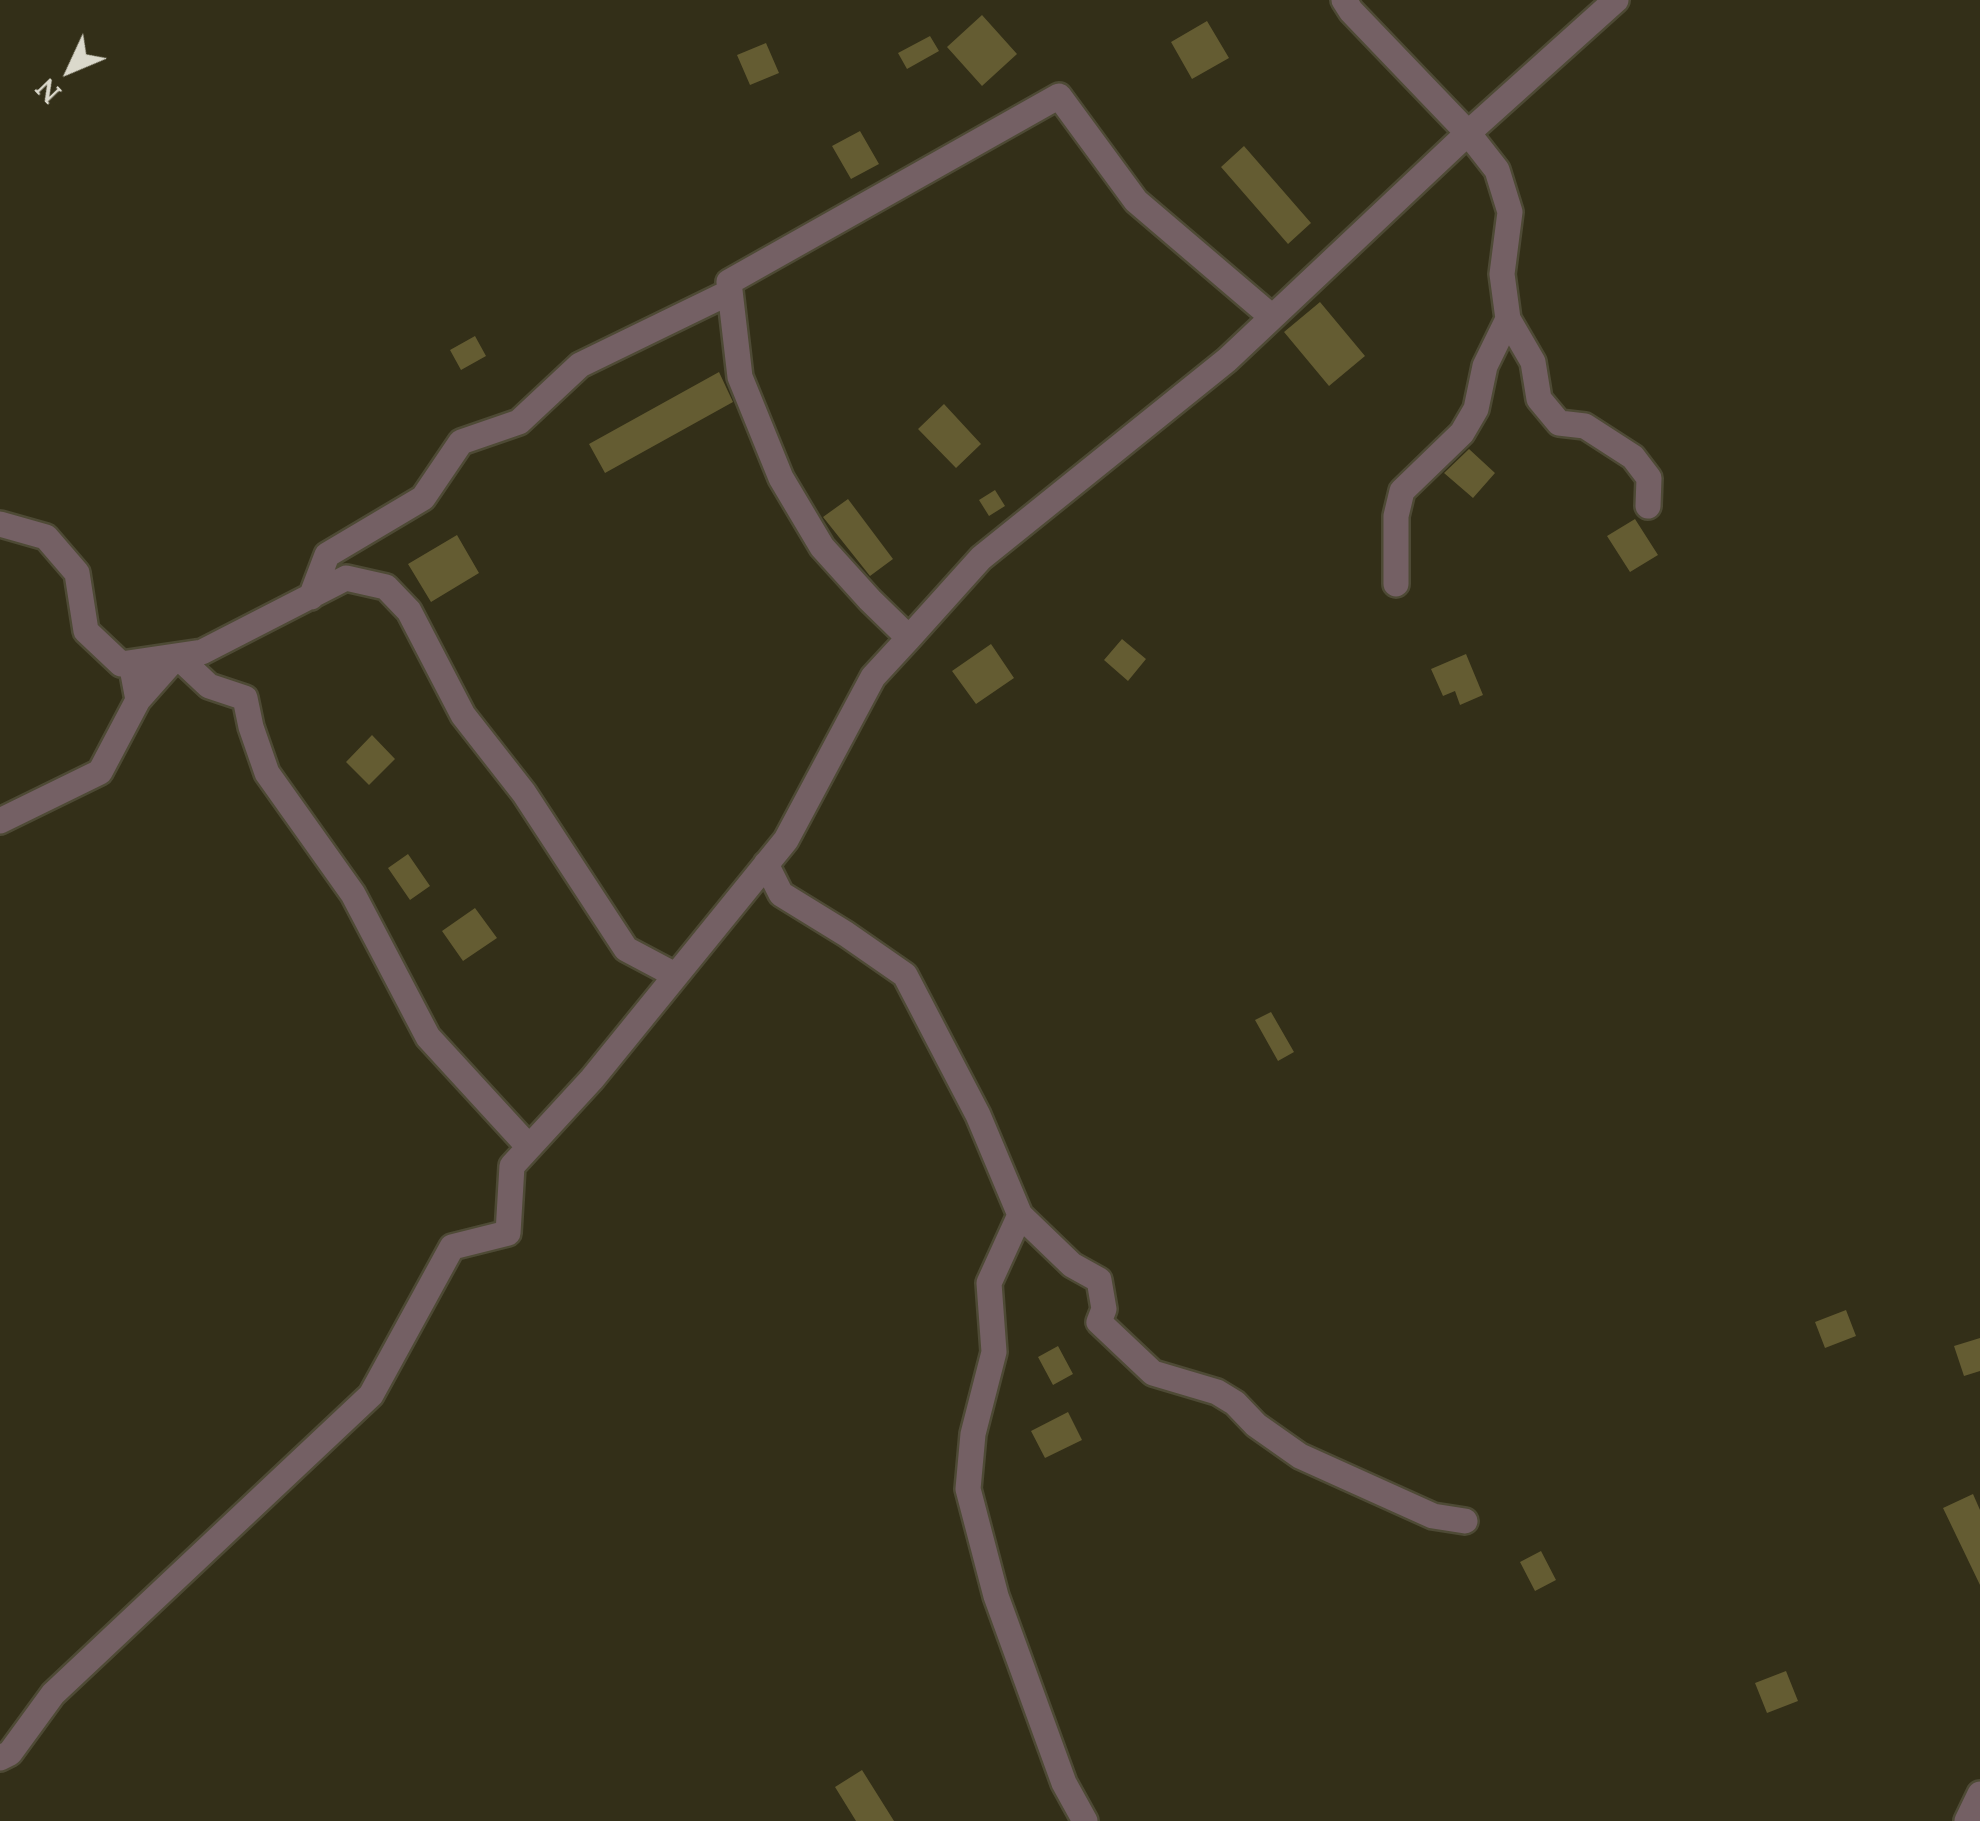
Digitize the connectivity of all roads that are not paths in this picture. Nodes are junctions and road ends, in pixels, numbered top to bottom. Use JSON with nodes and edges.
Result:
{"nodes":[{"id":1,"x":1344,"y":0,"type":"edge"},
{"id":2,"x":1616,"y":0,"type":"edge"},
{"id":3,"x":1468,"y":133,"type":"junction"},
{"id":4,"x":730,"y":292,"type":"junction"},
{"id":5,"x":1272,"y":317,"type":"junction"},
{"id":6,"x":1508,"y":319,"type":"junction"},
{"id":7,"x":1648,"y":506,"type":"dead end"},
{"id":8,"x":0,"y":524,"type":"edge"},
{"id":9,"x":1396,"y":584,"type":"dead end"},
{"id":10,"x":312,"y":597,"type":"junction"},
{"id":11,"x":908,"y":638,"type":"junction"},
{"id":12,"x":177,"y":656,"type":"junction"},
{"id":13,"x":130,"y":663,"type":"junction"},
{"id":14,"x":138,"y":700,"type":"junction"},
{"id":15,"x":0,"y":821,"type":"edge"},
{"id":16,"x":766,"y":864,"type":"junction"},
{"id":17,"x":675,"y":975,"type":"junction"},
{"id":18,"x":529,"y":1148,"type":"junction"},
{"id":19,"x":1020,"y":1215,"type":"junction"},
{"id":20,"x":1465,"y":1521,"type":"dead end"},
{"id":21,"x":0,"y":1758,"type":"edge"},
{"id":22,"x":1980,"y":1794,"type":"edge"},
{"id":23,"x":1085,"y":1821,"type":"edge"},
{"id":24,"x":1967,"y":1821,"type":"edge"}],
"edges":[{"from":1,"to":3,"type":"street"},
{"from":2,"to":3,"type":"street"},
{"from":3,"to":5,"type":"street"},
{"from":3,"to":6,"type":"street"},
{"from":4,"to":5,"type":"street"},
{"from":4,"to":10,"type":"street"},
{"from":4,"to":11,"type":"street"},
{"from":5,"to":11,"type":"street"},
{"from":6,"to":7,"type":"street"},
{"from":6,"to":9,"type":"street"},
{"from":8,"to":13,"type":"street"},
{"from":10,"to":12,"type":"street"},
{"from":10,"to":17,"type":"street"},
{"from":11,"to":16,"type":"street"},
{"from":12,"to":13,"type":"street"},
{"from":12,"to":14,"type":"street"},
{"from":12,"to":18,"type":"street"},
{"from":13,"to":14,"type":"street"},
{"from":14,"to":15,"type":"street"},
{"from":16,"to":17,"type":"street"},
{"from":16,"to":19,"type":"street"},
{"from":17,"to":18,"type":"street"},
{"from":18,"to":21,"type":"street"},
{"from":19,"to":20,"type":"street"},
{"from":19,"to":23,"type":"street"},
{"from":22,"to":24,"type":"street"}]}
